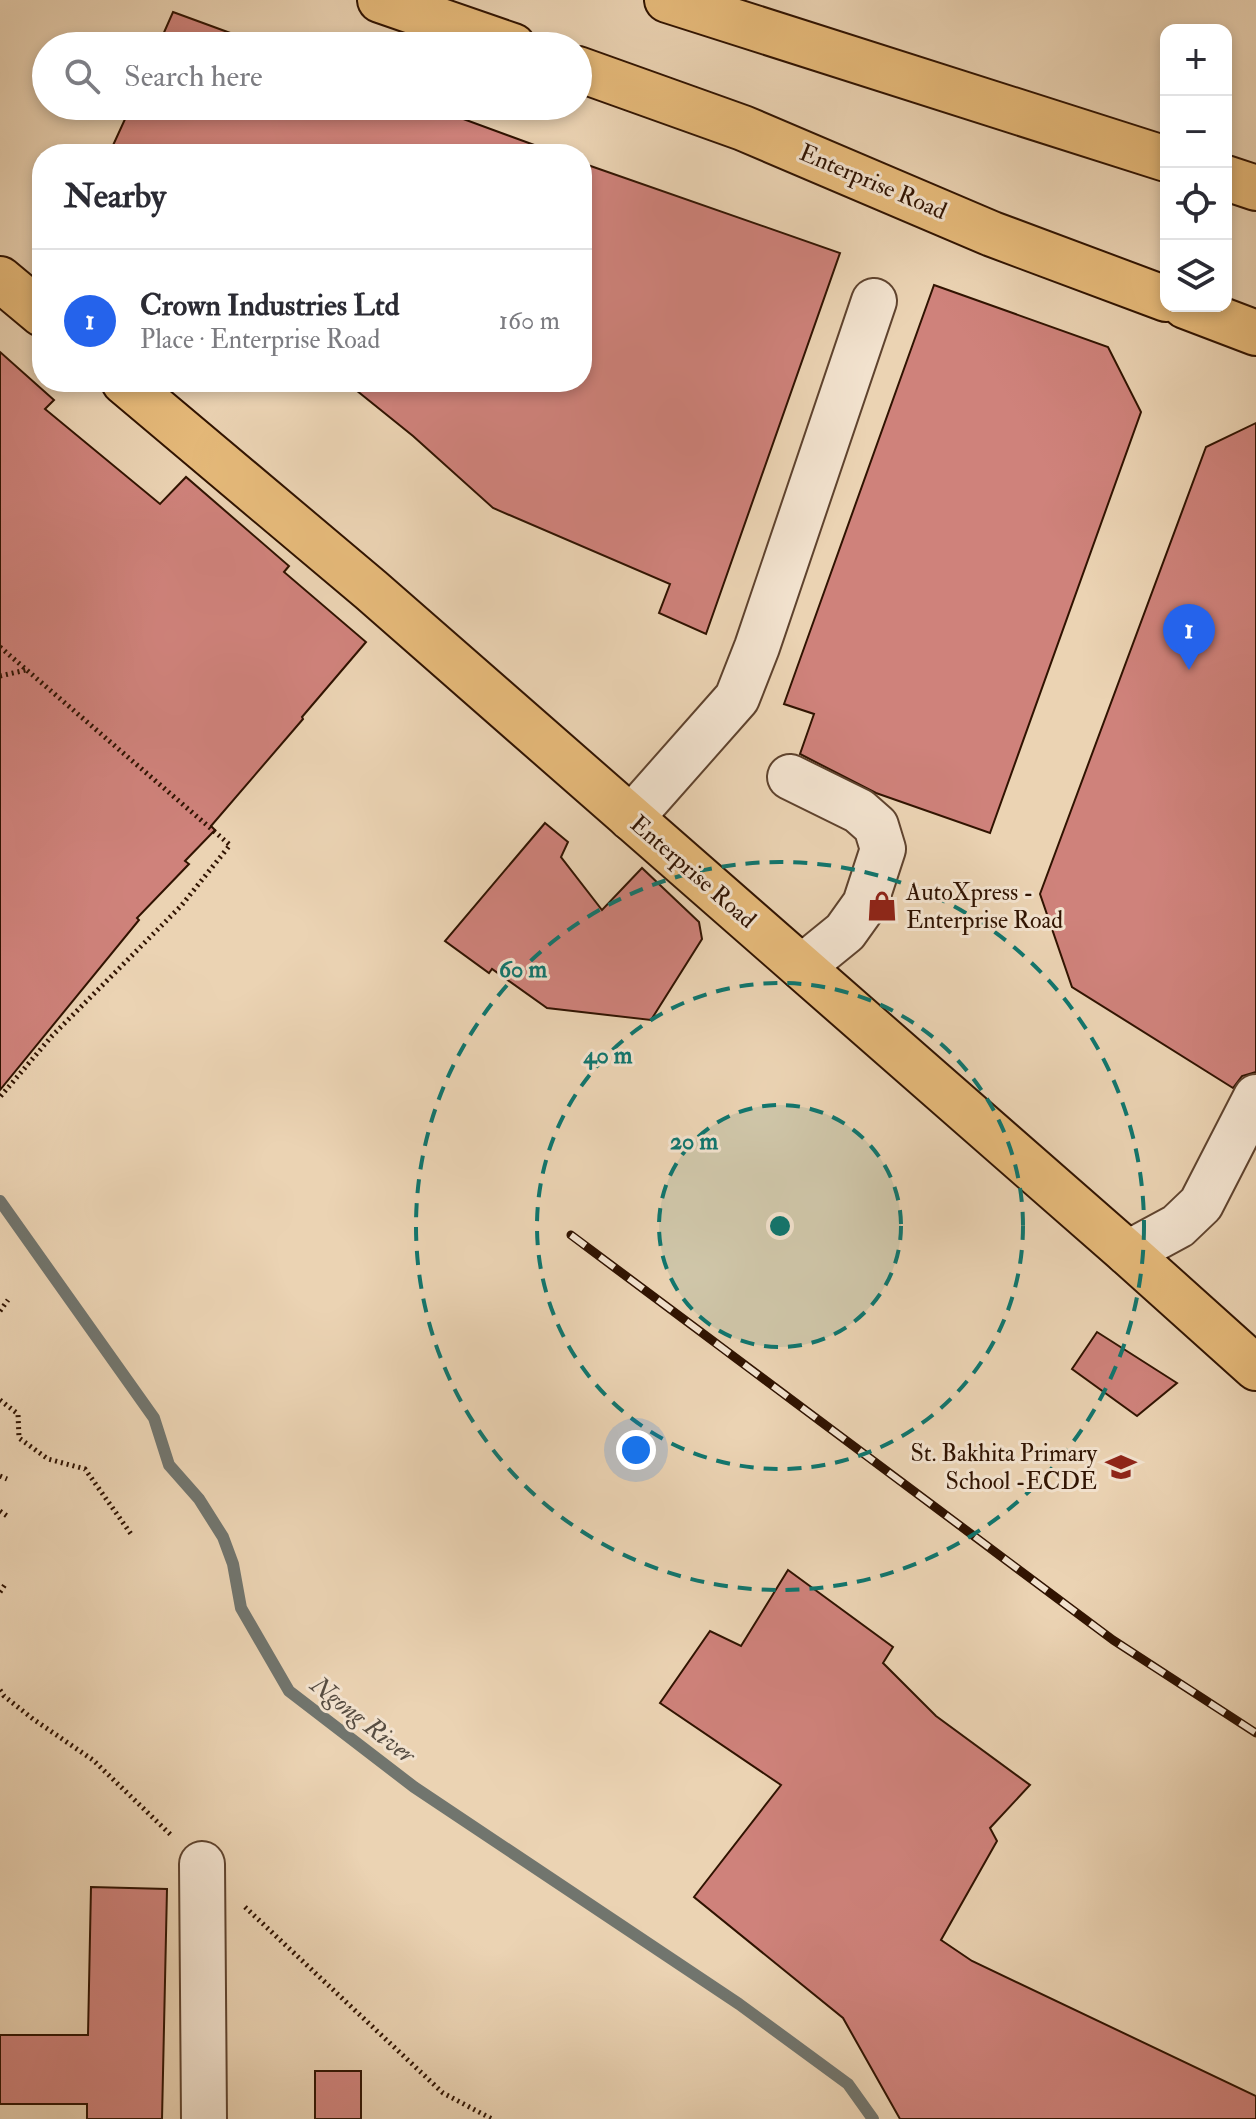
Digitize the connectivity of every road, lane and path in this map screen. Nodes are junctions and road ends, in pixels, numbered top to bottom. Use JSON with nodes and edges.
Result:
{"nodes":[{"id":1,"x":380,"y":0,"type":"edge"},
{"id":2,"x":667,"y":0,"type":"edge"},
{"id":3,"x":473,"y":32,"type":"edge"},
{"id":4,"x":592,"y":74,"type":"edge"},
{"id":5,"x":1160,"y":157,"type":"edge"},
{"id":6,"x":1232,"y":180,"type":"edge"},
{"id":7,"x":1256,"y":188,"type":"edge"},
{"id":8,"x":0,"y":279,"type":"edge"},
{"id":9,"x":1160,"y":297,"type":"edge"},
{"id":10,"x":874,"y":301,"type":"dead end"},
{"id":11,"x":32,"y":306,"type":"edge"},
{"id":12,"x":1201,"y":312,"type":"edge"},
{"id":13,"x":1256,"y":333,"type":"edge"},
{"id":14,"x":136,"y":392,"type":"edge"},
{"id":15,"x":0,"y":647,"type":"edge"},
{"id":16,"x":27,"y":669,"type":"junction"},
{"id":17,"x":0,"y":676,"type":"edge"},
{"id":18,"x":790,"y":777,"type":"dead end"},
{"id":19,"x":631,"y":818,"type":"junction"},
{"id":20,"x":802,"y":967,"type":"junction"},
{"id":21,"x":0,"y":1097,"type":"edge"},
{"id":22,"x":1256,"y":1097,"type":"edge"},
{"id":23,"x":1128,"y":1253,"type":"junction"},
{"id":24,"x":8,"y":1300,"type":"dead end"},
{"id":25,"x":0,"y":1311,"type":"edge"},
{"id":26,"x":1256,"y":1368,"type":"edge"},
{"id":27,"x":0,"y":1400,"type":"edge"},
{"id":28,"x":0,"y":1511,"type":"edge"},
{"id":29,"x":7,"y":1516,"type":"dead end"},
{"id":30,"x":131,"y":1534,"type":"dead end"},
{"id":31,"x":6,"y":1583,"type":"dead end"},
{"id":32,"x":0,"y":1592,"type":"edge"},
{"id":33,"x":202,"y":1864,"type":"dead end"},
{"id":34,"x":204,"y":2119,"type":"edge"}],
"edges":[{"from":1,"to":3,"type":"main road"},
{"from":2,"to":5,"type":"main road"},
{"from":4,"to":9,"type":"main road","name":"Enterprise Road"},
{"from":6,"to":7,"type":"main road"},
{"from":8,"to":11,"type":"main road"},
{"from":10,"to":19,"type":"street"},
{"from":12,"to":13,"type":"main road"},
{"from":14,"to":19,"type":"main road","name":"Enterprise Road"},
{"from":15,"to":16,"type":"path"},
{"from":16,"to":17,"type":"path"},
{"from":16,"to":21,"type":"path"},
{"from":18,"to":20,"type":"street"},
{"from":19,"to":20,"type":"main road","name":"Enterprise Road"},
{"from":20,"to":23,"type":"main road","name":"Enterprise Road"},
{"from":22,"to":23,"type":"street"},
{"from":23,"to":26,"type":"main road","name":"Enterprise Road"},
{"from":24,"to":25,"type":"path"},
{"from":27,"to":30,"type":"path"},
{"from":28,"to":29,"type":"path"},
{"from":31,"to":32,"type":"path"},
{"from":33,"to":34,"type":"street"}]}
